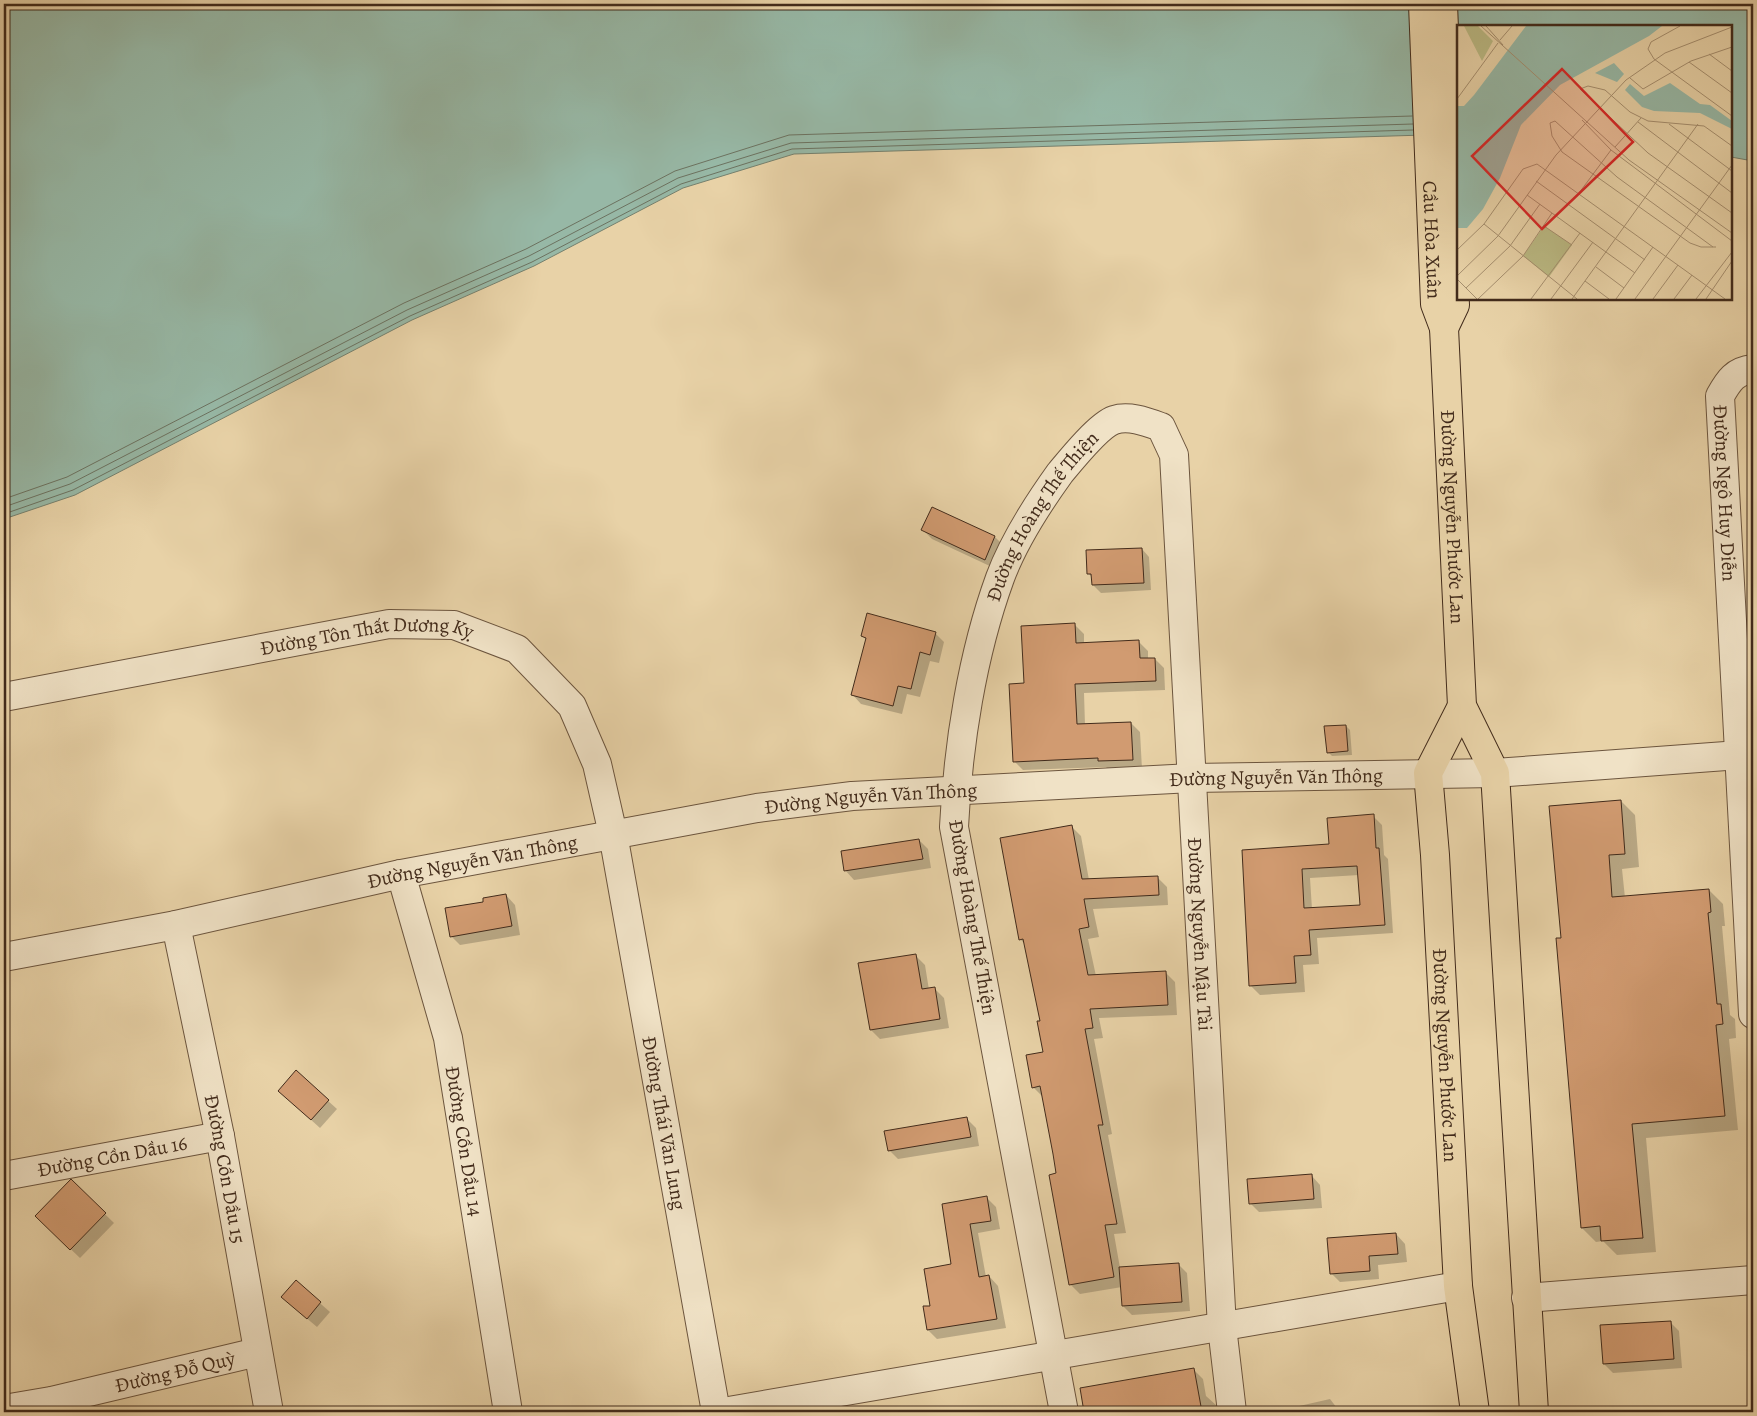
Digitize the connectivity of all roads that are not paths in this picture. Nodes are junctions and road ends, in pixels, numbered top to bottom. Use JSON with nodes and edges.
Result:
{"nodes":[{"id":1,"x":1423,"y":4,"type":"edge"},
{"id":2,"x":1443,"y":4,"type":"edge"},
{"id":3,"x":1444,"y":328,"type":"junction"},
{"id":4,"x":1747,"y":370,"type":"edge"},
{"id":5,"x":1174,"y":456,"type":"joint"},
{"id":6,"x":4,"y":697,"type":"edge"},
{"id":7,"x":1462,"y":706,"type":"junction"},
{"id":8,"x":1747,"y":754,"type":"edge"},
{"id":9,"x":1428,"y":773,"type":"junction"},
{"id":10,"x":1495,"y":773,"type":"junction"},
{"id":11,"x":1192,"y":778,"type":"junction"},
{"id":12,"x":955,"y":791,"type":"junction"},
{"id":13,"x":612,"y":834,"type":"junction"},
{"id":14,"x":401,"y":874,"type":"junction"},
{"id":15,"x":176,"y":925,"type":"junction"},
{"id":16,"x":4,"y":956,"type":"edge"},
{"id":17,"x":1753,"y":1014,"type":"edge"},
{"id":18,"x":220,"y":1136,"type":"junction"},
{"id":19,"x":4,"y":1176,"type":"edge"},
{"id":20,"x":1753,"y":1280,"type":"edge"},
{"id":21,"x":1458,"y":1286,"type":"junction"},
{"id":22,"x":1526,"y":1298,"type":"junction"},
{"id":23,"x":1222,"y":1327,"type":"junction"},
{"id":24,"x":257,"y":1352,"type":"junction"},
{"id":25,"x":1054,"y":1355,"type":"junction"},
{"id":26,"x":52,"y":1406,"type":"edge"},
{"id":27,"x":4,"y":1409,"type":"edge"},
{"id":28,"x":269,"y":1412,"type":"edge"},
{"id":29,"x":508,"y":1412,"type":"edge"},
{"id":30,"x":716,"y":1412,"type":"edge"},
{"id":31,"x":723,"y":1412,"type":"edge"},
{"id":32,"x":1064,"y":1412,"type":"edge"},
{"id":33,"x":1232,"y":1412,"type":"edge"},
{"id":34,"x":1474,"y":1412,"type":"edge"},
{"id":35,"x":1534,"y":1412,"type":"edge"}],
"edges":[{"from":1,"to":3,"type":"main road","name":"Cầu Hòa Xuân"},
{"from":2,"to":3,"type":"main road","name":"Cầu Hòa Xuân"},
{"from":3,"to":7,"type":"main road","name":"Đường Nguyễn Phước Lan"},
{"from":4,"to":8,"type":"street","name":"Đường Ngô Huy Diễn"},
{"from":5,"to":11,"type":"street","name":"Đường Nguyễn Mậu Tài"},
{"from":5,"to":12,"type":"street","name":"Đường Hoàng Thế Thiện"},
{"from":6,"to":13,"type":"street","name":"Đường Tôn Thất Dương Kỵ"},
{"from":7,"to":9,"type":"main road","name":"Đường Nguyễn Phước Lan"},
{"from":7,"to":10,"type":"main road","name":"Đường Nguyễn Phước Lan"},
{"from":8,"to":10,"type":"street","name":"Đường Nguyễn Văn Thông"},
{"from":8,"to":17,"type":"street","name":"Đường Ngô Huy Diễn"},
{"from":9,"to":10,"type":"street","name":"Đường Nguyễn Văn Thông"},
{"from":9,"to":11,"type":"street","name":"Đường Nguyễn Văn Thông"},
{"from":9,"to":21,"type":"main road","name":"Đường Nguyễn Phước Lan"},
{"from":10,"to":22,"type":"main road","name":"Đường Nguyễn Phước Lan"},
{"from":11,"to":12,"type":"street","name":"Đường Nguyễn Văn Thông"},
{"from":11,"to":23,"type":"street","name":"Đường Nguyễn Mậu Tài"},
{"from":12,"to":13,"type":"street","name":"Đường Nguyễn Văn Thông"},
{"from":12,"to":25,"type":"street","name":"Đường Hoàng Thế Thiện"},
{"from":13,"to":14,"type":"street","name":"Đường Nguyễn Văn Thông"},
{"from":13,"to":30,"type":"street","name":"Đường Thái Văn Lung"},
{"from":14,"to":15,"type":"street","name":"Đường Nguyễn Văn Thông"},
{"from":14,"to":29,"type":"street","name":"Đường Cồn Dầu 14"},
{"from":15,"to":16,"type":"street","name":"Đường Nguyễn Văn Thông"},
{"from":15,"to":18,"type":"street","name":"Đường Cồn Dầu 15"},
{"from":18,"to":19,"type":"street","name":"Đường Cồn Dầu 16"},
{"from":18,"to":24,"type":"street","name":"Đường Cồn Dầu 15"},
{"from":20,"to":22,"type":"street"},
{"from":21,"to":23,"type":"street"},
{"from":21,"to":34,"type":"main road","name":"Đường Nguyễn Phước Lan"},
{"from":22,"to":35,"type":"main road","name":"Đường Nguyễn Phước Lan"},
{"from":23,"to":25,"type":"street"},
{"from":23,"to":33,"type":"street","name":"Đường Nguyễn Mậu Tài"},
{"from":24,"to":26,"type":"street","name":"Đường Đỗ Quỳ"},
{"from":24,"to":28,"type":"street","name":"Đường Cồn Dầu 15"},
{"from":25,"to":31,"type":"street"},
{"from":25,"to":32,"type":"street","name":"Đường Hoàng Thế Thiện"},
{"from":26,"to":27,"type":"street","name":"Đường Đỗ Quỳ"}]}
